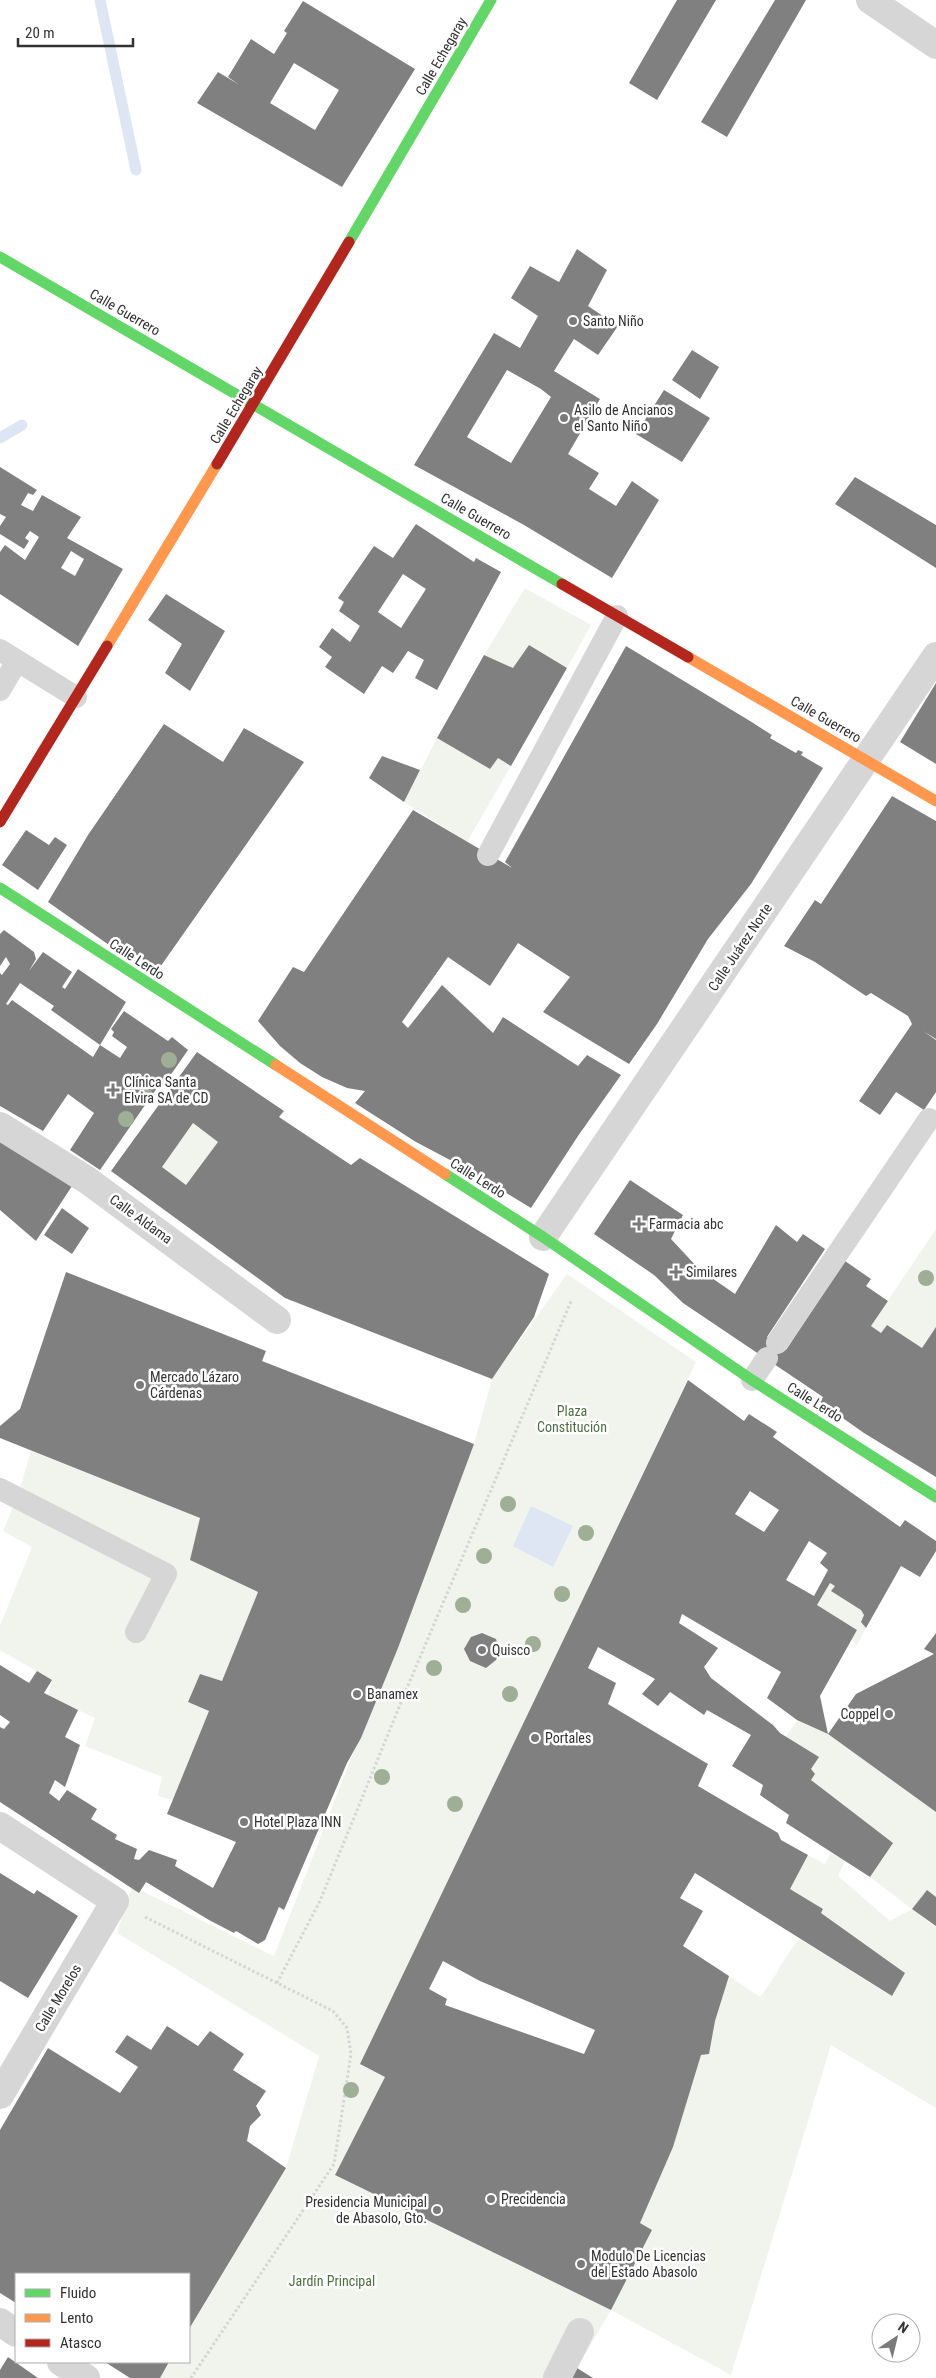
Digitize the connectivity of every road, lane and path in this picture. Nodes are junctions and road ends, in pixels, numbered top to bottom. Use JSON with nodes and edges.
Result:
{"nodes":[{"id":1,"x":491,"y":0,"type":"edge"},
{"id":2,"x":870,"y":0,"type":"edge"},
{"id":3,"x":936,"y":45,"type":"edge"},
{"id":4,"x":0,"y":257,"type":"edge"},
{"id":5,"x":254,"y":404,"type":"junction"},
{"id":6,"x":617,"y":616,"type":"junction"},
{"id":7,"x":8,"y":656,"type":"edge"},
{"id":8,"x":936,"y":656,"type":"edge"},
{"id":9,"x":0,"y":690,"type":"edge"},
{"id":10,"x":76,"y":698,"type":"junction"},
{"id":11,"x":866,"y":760,"type":"junction"},
{"id":12,"x":936,"y":801,"type":"edge"},
{"id":13,"x":0,"y":822,"type":"edge"},
{"id":14,"x":488,"y":855,"type":"dead end"},
{"id":15,"x":0,"y":888,"type":"edge"},
{"id":16,"x":929,"y":1119,"type":"dead end"},
{"id":17,"x":0,"y":1126,"type":"edge"},
{"id":18,"x":543,"y":1237,"type":"junction"},
{"id":19,"x":586,"y":1267,"type":"junction"},
{"id":20,"x":277,"y":1320,"type":"dead end"},
{"id":21,"x":752,"y":1380,"type":"junction"},
{"id":22,"x":0,"y":1489,"type":"edge"},
{"id":23,"x":936,"y":1497,"type":"edge"},
{"id":24,"x":136,"y":1632,"type":"dead end"},
{"id":25,"x":0,"y":1826,"type":"edge"},
{"id":26,"x":115,"y":1901,"type":"junction"},
{"id":27,"x":277,"y":1983,"type":"junction"},
{"id":28,"x":0,"y":2095,"type":"edge"},
{"id":29,"x":0,"y":2322,"type":"edge"},
{"id":30,"x":15,"y":2331,"type":"edge"},
{"id":31,"x":580,"y":2332,"type":"dead end"},
{"id":32,"x":63,"y":2363,"type":"edge"},
{"id":33,"x":86,"y":2378,"type":"edge"},
{"id":34,"x":191,"y":2378,"type":"edge"},
{"id":35,"x":557,"y":2378,"type":"edge"}],
"edges":[{"from":1,"to":5,"type":"street","name":"Calle Echegaray"},
{"from":2,"to":3,"type":"street"},
{"from":4,"to":5,"type":"street","name":"Calle Guerrero"},
{"from":5,"to":6,"type":"street","name":"Calle Guerrero"},
{"from":5,"to":10,"type":"street","name":"Calle Echegaray"},
{"from":6,"to":11,"type":"street","name":"Calle Guerrero"},
{"from":6,"to":14,"type":"lane"},
{"from":7,"to":9,"type":"lane"},
{"from":7,"to":10,"type":"lane"},
{"from":8,"to":11,"type":"street","name":"Calle Juárez Norte"},
{"from":10,"to":13,"type":"street","name":"Calle Echegaray"},
{"from":11,"to":12,"type":"street","name":"Calle Guerrero"},
{"from":11,"to":18,"type":"street","name":"Calle Juárez Norte"},
{"from":15,"to":18,"type":"street","name":"Calle Lerdo"},
{"from":16,"to":21,"type":"lane"},
{"from":17,"to":20,"type":"street","name":"Calle Aldama"},
{"from":18,"to":19,"type":"street","name":"Calle Lerdo"},
{"from":19,"to":21,"type":"street","name":"Calle Lerdo"},
{"from":19,"to":27,"type":"path"},
{"from":21,"to":23,"type":"street","name":"Calle Lerdo"},
{"from":22,"to":24,"type":"lane"},
{"from":25,"to":26,"type":"street"},
{"from":26,"to":27,"type":"path"},
{"from":26,"to":28,"type":"street","name":"Calle Morelos"},
{"from":27,"to":34,"type":"path"},
{"from":29,"to":30,"type":"street"},
{"from":31,"to":35,"type":"street"},
{"from":32,"to":33,"type":"street"}]}
